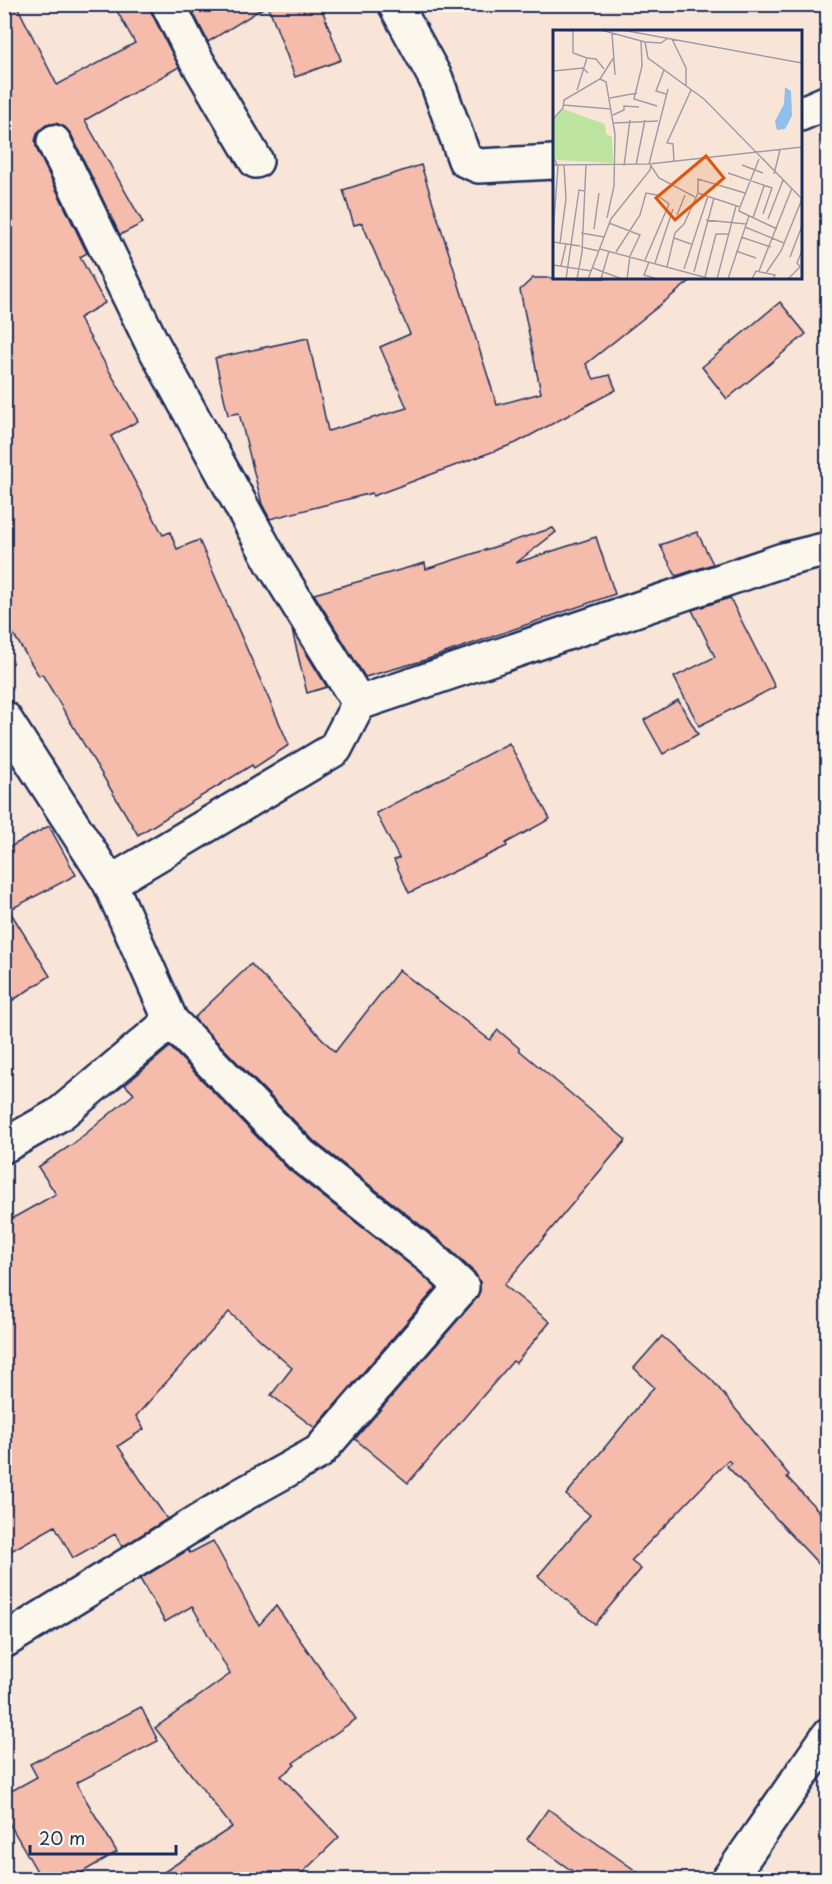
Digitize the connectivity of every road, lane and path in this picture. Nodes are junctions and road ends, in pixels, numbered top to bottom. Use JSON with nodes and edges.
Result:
{"nodes":[{"id":1,"x":168,"y":4,"type":"edge"},
{"id":2,"x":396,"y":4,"type":"edge"},
{"id":3,"x":828,"y":102,"type":"edge"},
{"id":4,"x":802,"y":114,"type":"edge"},
{"id":5,"x":54,"y":142,"type":"dead end"},
{"id":6,"x":256,"y":161,"type":"dead end"},
{"id":7,"x":553,"y":162,"type":"edge"},
{"id":8,"x":828,"y":549,"type":"edge"},
{"id":9,"x":359,"y":703,"type":"junction"},
{"id":10,"x":4,"y":718,"type":"edge"},
{"id":11,"x":110,"y":883,"type":"junction"},
{"id":12,"x":171,"y":1021,"type":"junction"},
{"id":13,"x":4,"y":1146,"type":"edge"},
{"id":14,"x":4,"y":1641,"type":"edge"},
{"id":15,"x":828,"y":1736,"type":"edge"},
{"id":16,"x":728,"y":1880,"type":"edge"}],
"edges":[{"from":1,"to":6,"type":"street"},
{"from":2,"to":7,"type":"street"},
{"from":3,"to":4,"type":"street"},
{"from":5,"to":9,"type":"street"},
{"from":8,"to":9,"type":"street"},
{"from":9,"to":11,"type":"street"},
{"from":10,"to":11,"type":"street"},
{"from":11,"to":12,"type":"street"},
{"from":12,"to":13,"type":"street"},
{"from":12,"to":14,"type":"street"},
{"from":15,"to":16,"type":"street"}]}
